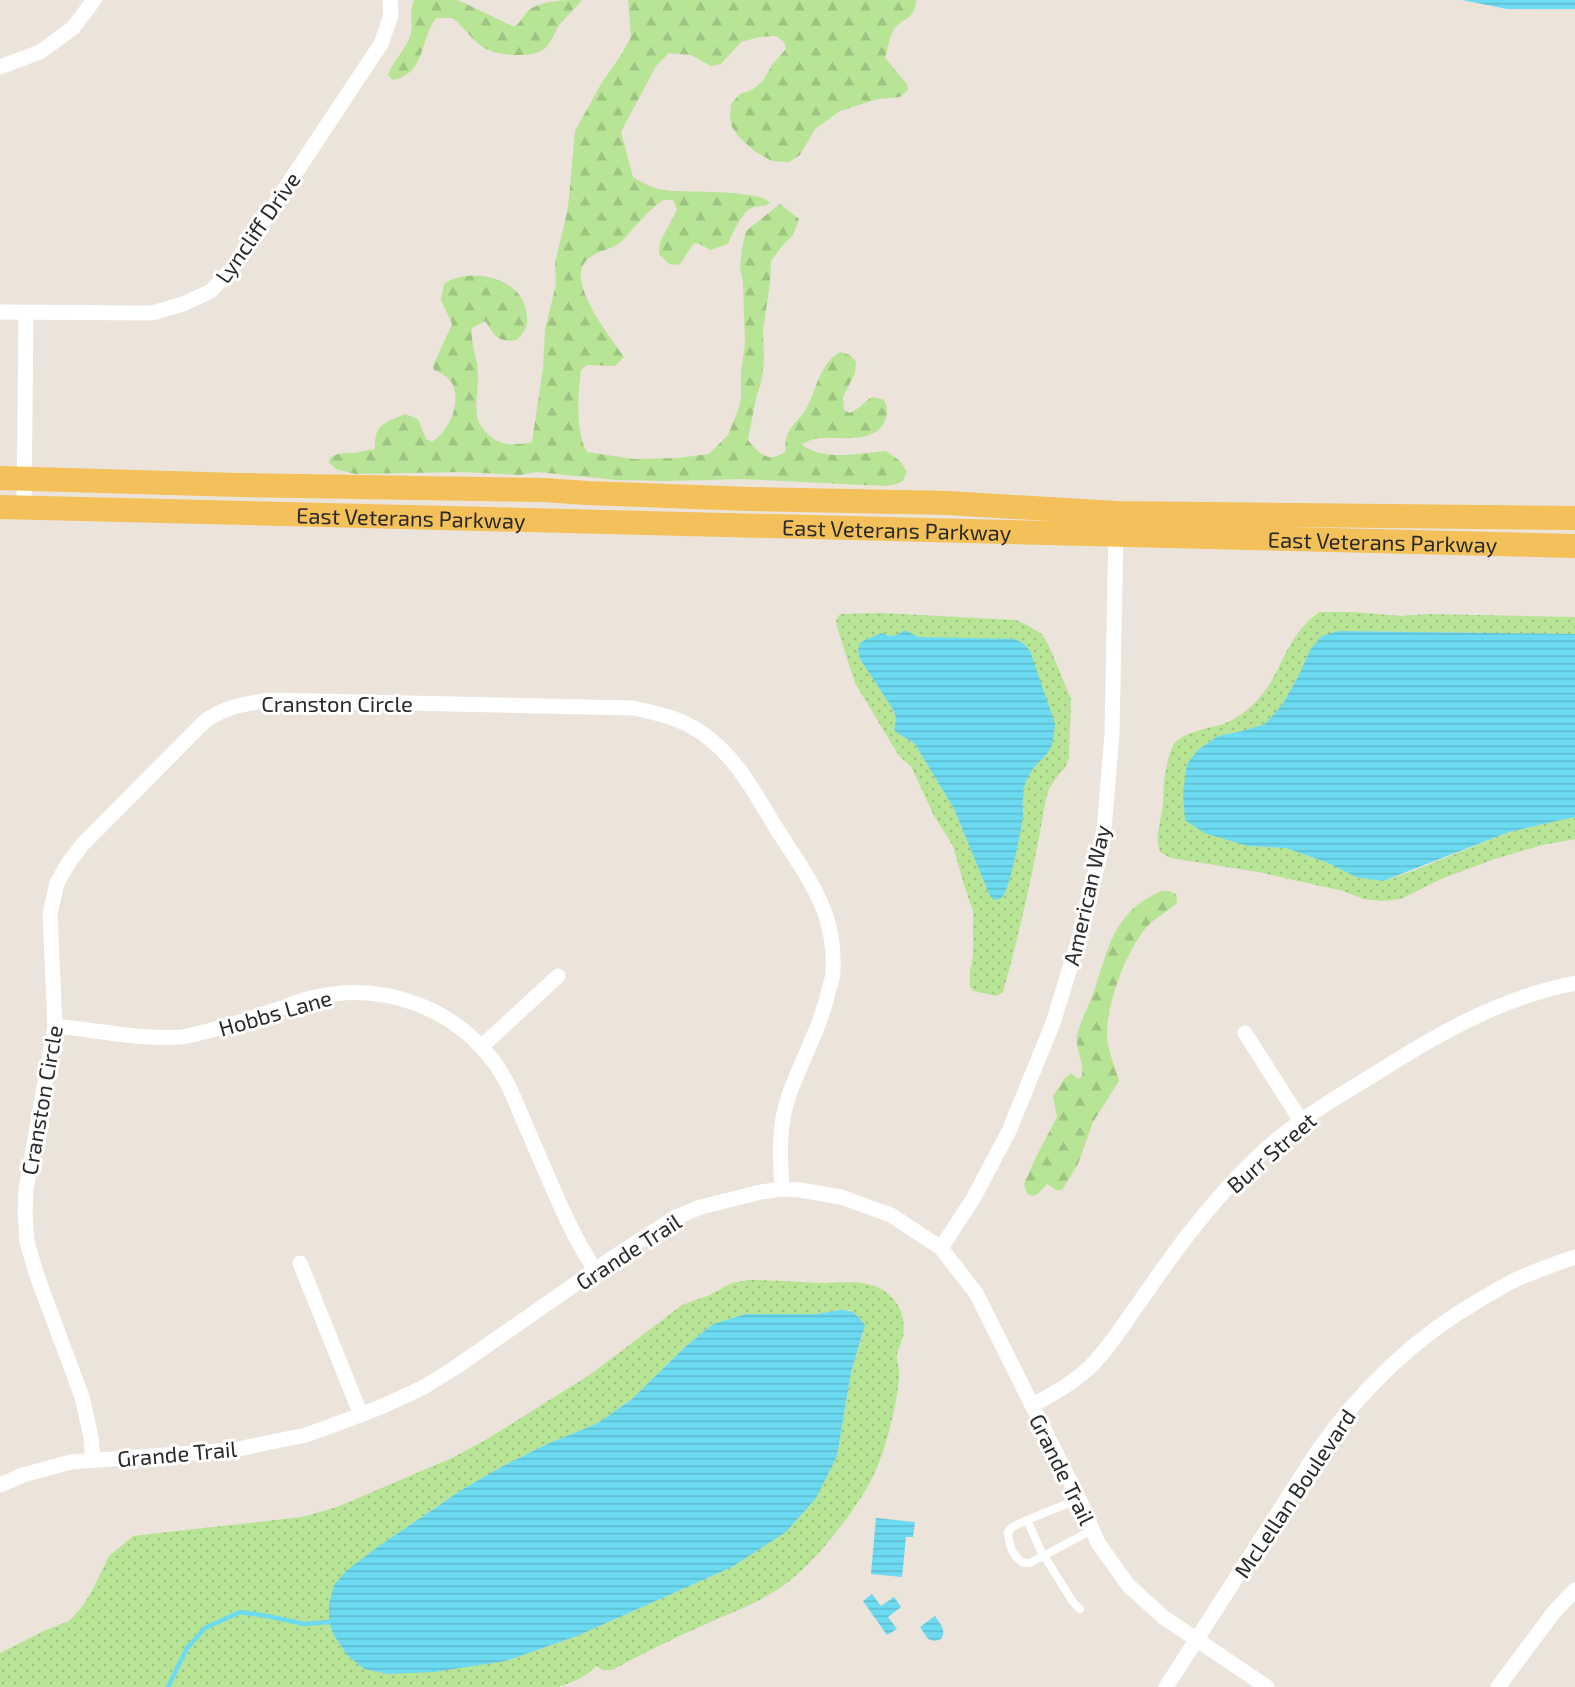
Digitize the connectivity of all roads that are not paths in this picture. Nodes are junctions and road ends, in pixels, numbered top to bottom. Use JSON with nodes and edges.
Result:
{"nodes":[{"id":1,"x":94,"y":0,"type":"edge"},
{"id":2,"x":390,"y":0,"type":"edge"},
{"id":3,"x":0,"y":67,"type":"edge"},
{"id":4,"x":0,"y":312,"type":"edge"},
{"id":5,"x":26,"y":313,"type":"junction"},
{"id":6,"x":0,"y":478,"type":"edge"},
{"id":7,"x":25,"y":478,"type":"junction"},
{"id":8,"x":0,"y":507,"type":"edge"},
{"id":9,"x":24,"y":508,"type":"junction"},
{"id":10,"x":1575,"y":518,"type":"edge"},
{"id":11,"x":1116,"y":524,"type":"junction"},
{"id":12,"x":1575,"y":546,"type":"edge"},
{"id":13,"x":558,"y":976,"type":"dead end"},
{"id":14,"x":1575,"y":983,"type":"edge"},
{"id":15,"x":55,"y":1026,"type":"junction"},
{"id":16,"x":1245,"y":1033,"type":"dead end"},
{"id":17,"x":482,"y":1047,"type":"junction"},
{"id":18,"x":1301,"y":1121,"type":"junction"},
{"id":19,"x":782,"y":1189,"type":"junction"},
{"id":20,"x":941,"y":1248,"type":"junction"},
{"id":21,"x":1575,"y":1257,"type":"edge"},
{"id":22,"x":300,"y":1263,"type":"dead end"},
{"id":23,"x":595,"y":1270,"type":"junction"},
{"id":24,"x":1032,"y":1405,"type":"junction"},
{"id":25,"x":361,"y":1415,"type":"junction"},
{"id":26,"x":93,"y":1460,"type":"junction"},
{"id":27,"x":0,"y":1485,"type":"edge"},
{"id":28,"x":1079,"y":1499,"type":"junction"},
{"id":29,"x":1027,"y":1521,"type":"junction"},
{"id":30,"x":1092,"y":1530,"type":"junction"},
{"id":31,"x":1044,"y":1554,"type":"junction"},
{"id":32,"x":1575,"y":1590,"type":"edge"},
{"id":33,"x":1080,"y":1609,"type":"dead end"},
{"id":34,"x":1197,"y":1641,"type":"junction"},
{"id":35,"x":1166,"y":1687,"type":"edge"},
{"id":36,"x":1267,"y":1687,"type":"edge"},
{"id":37,"x":1498,"y":1687,"type":"edge"}],
"edges":[{"from":1,"to":3,"type":"street"},
{"from":2,"to":5,"type":"street","name":"Lyncliff Drive"},
{"from":4,"to":5,"type":"street","name":"Lyncliff Drive"},
{"from":5,"to":7,"type":"street"},
{"from":6,"to":7,"type":"main road","name":"East Veterans Parkway"},
{"from":7,"to":9,"type":"street"},
{"from":7,"to":11,"type":"main road","name":"East Veterans Parkway"},
{"from":8,"to":9,"type":"main road","name":"East Veterans Parkway"},
{"from":9,"to":11,"type":"main road","name":"East Veterans Parkway"},
{"from":10,"to":11,"type":"main road","name":"East Veterans Parkway"},
{"from":11,"to":12,"type":"main road","name":"East Veterans Parkway"},
{"from":11,"to":20,"type":"street","name":"American Way"},
{"from":13,"to":17,"type":"street"},
{"from":14,"to":18,"type":"street","name":"Burr Street"},
{"from":15,"to":17,"type":"street","name":"Hobbs Lane"},
{"from":15,"to":19,"type":"street","name":"Cranston Circle"},
{"from":15,"to":26,"type":"street","name":"Cranston Circle"},
{"from":16,"to":18,"type":"street"},
{"from":17,"to":23,"type":"street","name":"Hobbs Lane"},
{"from":18,"to":24,"type":"street","name":"Burr Street"},
{"from":19,"to":20,"type":"street","name":"Grande Trail"},
{"from":19,"to":23,"type":"street","name":"Grande Trail"},
{"from":20,"to":24,"type":"street","name":"Grande Trail"},
{"from":21,"to":34,"type":"street","name":"McLellan Boulevard"},
{"from":22,"to":25,"type":"street"},
{"from":23,"to":25,"type":"street","name":"Grande Trail"},
{"from":24,"to":28,"type":"street","name":"Grande Trail"},
{"from":25,"to":26,"type":"street","name":"Grande Trail"},
{"from":26,"to":27,"type":"street","name":"Grande Trail"},
{"from":28,"to":29,"type":"lane"},
{"from":28,"to":30,"type":"street","name":"Grande Trail"},
{"from":29,"to":31,"type":"lane"},
{"from":29,"to":31,"type":"lane"},
{"from":30,"to":31,"type":"lane"},
{"from":30,"to":34,"type":"street","name":"Grande Trail"},
{"from":31,"to":33,"type":"lane"},
{"from":32,"to":37,"type":"street"},
{"from":34,"to":35,"type":"street","name":"McLellan Boulevard"},
{"from":34,"to":36,"type":"street","name":"Grande Trail"}]}
